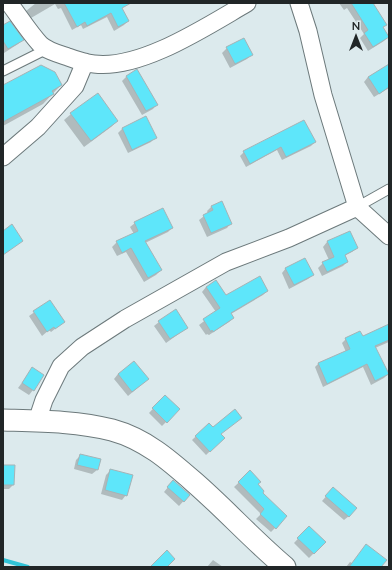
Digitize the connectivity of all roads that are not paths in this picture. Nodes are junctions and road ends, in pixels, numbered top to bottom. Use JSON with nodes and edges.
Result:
{"nodes":[{"id":1,"x":9,"y":3,"type":"edge"},
{"id":2,"x":247,"y":3,"type":"edge"},
{"id":3,"x":299,"y":3,"type":"edge"},
{"id":4,"x":47,"y":49,"type":"junction"},
{"id":5,"x":85,"y":62,"type":"junction"},
{"id":6,"x":3,"y":71,"type":"edge"},
{"id":7,"x":3,"y":157,"type":"edge"},
{"id":8,"x":389,"y":189,"type":"edge"},
{"id":9,"x":357,"y":207,"type":"junction"},
{"id":10,"x":389,"y":236,"type":"edge"},
{"id":11,"x":3,"y":420,"type":"edge"},
{"id":12,"x":39,"y":421,"type":"junction"},
{"id":13,"x":285,"y":567,"type":"edge"}],
"edges":[{"from":1,"to":4,"type":"street"},
{"from":2,"to":5,"type":"street"},
{"from":3,"to":9,"type":"street"},
{"from":4,"to":5,"type":"street"},
{"from":4,"to":6,"type":"lane"},
{"from":5,"to":7,"type":"street"},
{"from":8,"to":9,"type":"lane"},
{"from":9,"to":10,"type":"street"},
{"from":9,"to":12,"type":"street"},
{"from":11,"to":12,"type":"street"},
{"from":12,"to":13,"type":"street"}]}
